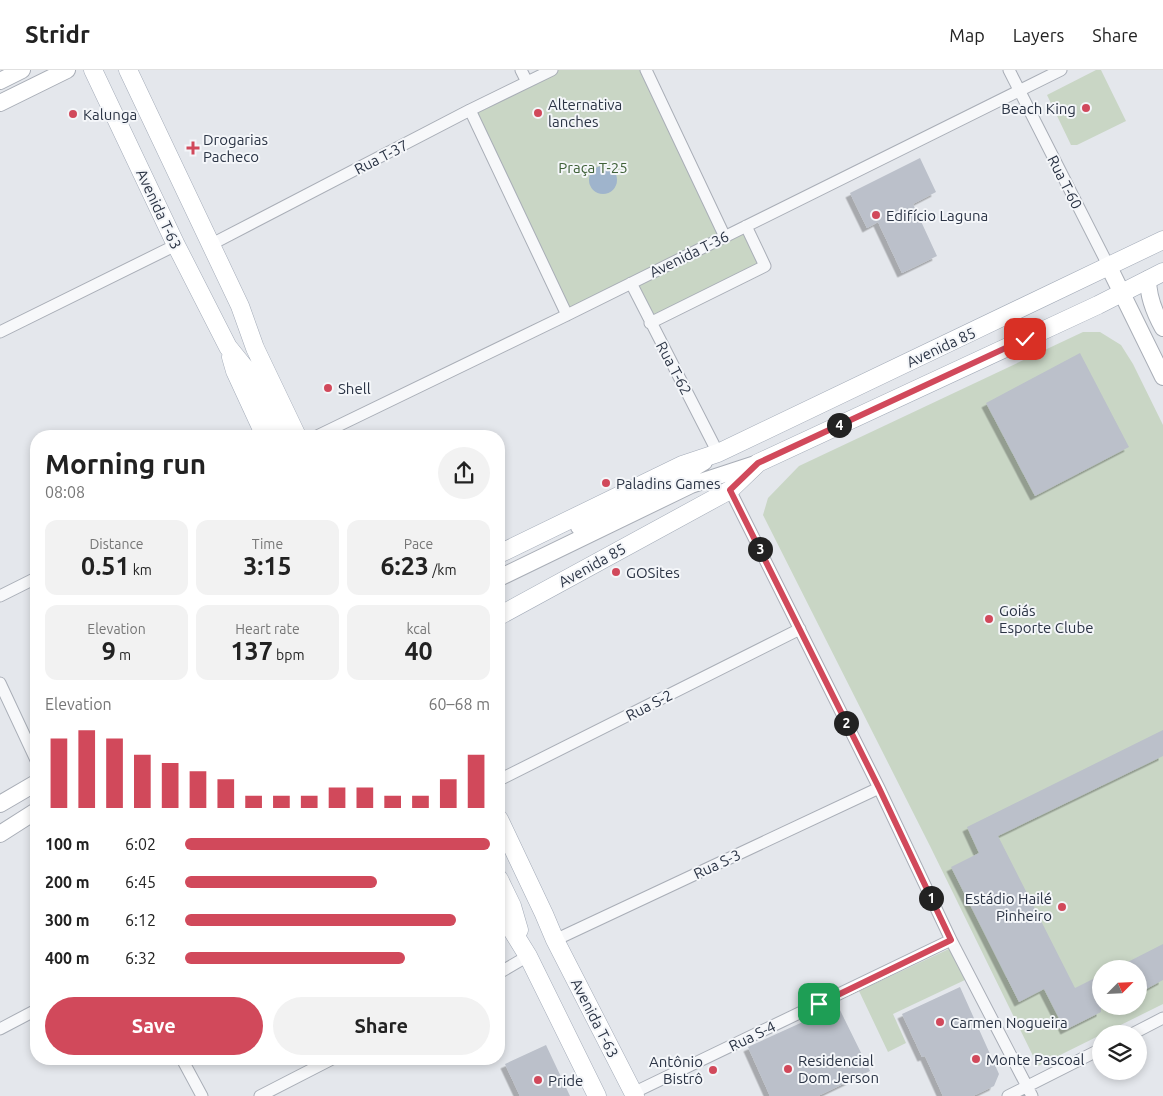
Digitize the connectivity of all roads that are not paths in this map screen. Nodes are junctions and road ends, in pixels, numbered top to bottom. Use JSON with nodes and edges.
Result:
{"nodes":[{"id":1,"x":22,"y":70,"type":"edge"},
{"id":2,"x":67,"y":70,"type":"edge"},
{"id":3,"x":93,"y":70,"type":"edge"},
{"id":4,"x":128,"y":70,"type":"edge"},
{"id":5,"x":521,"y":70,"type":"edge"},
{"id":6,"x":552,"y":70,"type":"edge"},
{"id":7,"x":646,"y":70,"type":"edge"},
{"id":8,"x":1009,"y":70,"type":"edge"},
{"id":9,"x":1061,"y":70,"type":"edge"},
{"id":10,"x":0,"y":81,"type":"edge"},
{"id":11,"x":527,"y":82,"type":"junction"},
{"id":12,"x":1019,"y":90,"type":"junction"},
{"id":13,"x":0,"y":104,"type":"edge"},
{"id":14,"x":470,"y":110,"type":"junction"},
{"id":15,"x":746,"y":226,"type":"junction"},
{"id":16,"x":725,"y":237,"type":"junction"},
{"id":17,"x":1163,"y":240,"type":"edge"},
{"id":18,"x":176,"y":245,"type":"junction"},
{"id":19,"x":210,"y":245,"type":"junction"},
{"id":20,"x":1109,"y":267,"type":"junction"},
{"id":21,"x":1156,"y":275,"type":"edge"},
{"id":22,"x":631,"y":283,"type":"junction"},
{"id":23,"x":1121,"y":293,"type":"junction"},
{"id":24,"x":240,"y":306,"type":"junction"},
{"id":25,"x":567,"y":315,"type":"junction"},
{"id":26,"x":650,"y":322,"type":"junction"},
{"id":27,"x":1163,"y":328,"type":"edge"},
{"id":28,"x":0,"y":332,"type":"edge"},
{"id":29,"x":228,"y":346,"type":"junction"},
{"id":30,"x":1163,"y":377,"type":"edge"},
{"id":31,"x":262,"y":430,"type":"edge"},
{"id":32,"x":278,"y":430,"type":"edge"},
{"id":33,"x":294,"y":430,"type":"edge"},
{"id":34,"x":308,"y":430,"type":"edge"},
{"id":35,"x":329,"y":430,"type":"edge"},
{"id":36,"x":718,"y":453,"type":"junction"},
{"id":37,"x":758,"y":463,"type":"junction"},
{"id":38,"x":730,"y":490,"type":"junction"},
{"id":39,"x":505,"y":551,"type":"edge"},
{"id":40,"x":505,"y":564,"type":"edge"},
{"id":41,"x":505,"y":575,"type":"edge"},
{"id":42,"x":30,"y":581,"type":"edge"},
{"id":43,"x":0,"y":596,"type":"edge"},
{"id":44,"x":505,"y":613,"type":"edge"},
{"id":45,"x":800,"y":629,"type":"junction"},
{"id":46,"x":0,"y":682,"type":"edge"},
{"id":47,"x":30,"y":747,"type":"edge"},
{"id":48,"x":505,"y":777,"type":"edge"},
{"id":49,"x":30,"y":786,"type":"edge"},
{"id":50,"x":879,"y":788,"type":"junction"},
{"id":51,"x":30,"y":798,"type":"edge"},
{"id":52,"x":0,"y":804,"type":"edge"},
{"id":53,"x":0,"y":811,"type":"edge"},
{"id":54,"x":30,"y":815,"type":"edge"},
{"id":55,"x":30,"y":826,"type":"edge"},
{"id":56,"x":505,"y":832,"type":"edge"},
{"id":57,"x":0,"y":835,"type":"edge"},
{"id":58,"x":505,"y":859,"type":"edge"},
{"id":59,"x":505,"y":891,"type":"edge"},
{"id":60,"x":505,"y":919,"type":"edge"},
{"id":61,"x":555,"y":940,"type":"junction"},
{"id":62,"x":951,"y":940,"type":"junction"},
{"id":63,"x":528,"y":956,"type":"junction"},
{"id":64,"x":505,"y":969,"type":"edge"},
{"id":65,"x":30,"y":1013,"type":"edge"},
{"id":66,"x":1163,"y":1018,"type":"edge"},
{"id":67,"x":1147,"y":1026,"type":"edge"},
{"id":68,"x":0,"y":1029,"type":"edge"},
{"id":69,"x":1092,"y":1054,"type":"edge"},
{"id":70,"x":185,"y":1065,"type":"edge"},
{"id":71,"x":320,"y":1065,"type":"edge"},
{"id":72,"x":1030,"y":1091,"type":"edge"},
{"id":73,"x":634,"y":1094,"type":"edge"},
{"id":74,"x":202,"y":1096,"type":"edge"},
{"id":75,"x":260,"y":1096,"type":"edge"},
{"id":76,"x":597,"y":1096,"type":"edge"},
{"id":77,"x":1008,"y":1096,"type":"edge"}],
"edges":[{"from":1,"to":10,"type":"main road"},
{"from":2,"to":13,"type":"main road"},
{"from":3,"to":18,"type":"main road","name":"Avenida T-63"},
{"from":4,"to":19,"type":"main road","name":"Avenida T-63"},
{"from":5,"to":11,"type":"street"},
{"from":6,"to":11,"type":"street","name":"Rua T-37"},
{"from":7,"to":16,"type":"street"},
{"from":8,"to":12,"type":"street","name":"Rua T-60"},
{"from":9,"to":12,"type":"street","name":"Avenida T-36"},
{"from":11,"to":14,"type":"street","name":"Rua T-37"},
{"from":12,"to":15,"type":"street","name":"Avenida T-36"},
{"from":12,"to":20,"type":"street","name":"Rua T-60"},
{"from":14,"to":19,"type":"street","name":"Rua T-37"},
{"from":14,"to":25,"type":"street"},
{"from":15,"to":16,"type":"street","name":"Avenida T-36"},
{"from":15,"to":26,"type":"street"},
{"from":16,"to":22,"type":"street","name":"Avenida T-36"},
{"from":17,"to":20,"type":"main road","name":"Avenida 85"},
{"from":18,"to":28,"type":"street"},
{"from":18,"to":29,"type":"main road","name":"Avenida T-63"},
{"from":19,"to":24,"type":"main road","name":"Avenida T-63"},
{"from":20,"to":23,"type":"main road","name":"Rua T-60"},
{"from":20,"to":36,"type":"main road","name":"Avenida 85"},
{"from":21,"to":23,"type":"main road","name":"Avenida 85"},
{"from":21,"to":27,"type":"main road"},
{"from":22,"to":25,"type":"street","name":"Avenida T-36"},
{"from":22,"to":26,"type":"street","name":"Rua T-62"},
{"from":23,"to":30,"type":"main road","name":"Rua T-60"},
{"from":23,"to":37,"type":"main road","name":"Avenida 85"},
{"from":24,"to":33,"type":"main road","name":"Avenida T-63"},
{"from":24,"to":34,"type":"main road","name":"Avenida T-63"},
{"from":25,"to":35,"type":"street","name":"Avenida T-36"},
{"from":26,"to":36,"type":"street","name":"Rua T-62"},
{"from":29,"to":31,"type":"main road","name":"Avenida T-63"},
{"from":29,"to":32,"type":"main road","name":"Avenida T-63"},
{"from":36,"to":39,"type":"main road","name":"Avenida 85"},
{"from":36,"to":40,"type":"main road","name":"Avenida 85"},
{"from":37,"to":38,"type":"main road","name":"Avenida 85"},
{"from":37,"to":41,"type":"main road","name":"Avenida 85"},
{"from":38,"to":44,"type":"main road","name":"Avenida 85"},
{"from":38,"to":45,"type":"street"},
{"from":42,"to":43,"type":"street"},
{"from":45,"to":48,"type":"street","name":"Rua S-2"},
{"from":45,"to":50,"type":"street"},
{"from":46,"to":47,"type":"street"},
{"from":49,"to":52,"type":"main road"},
{"from":50,"to":61,"type":"street","name":"Rua S-3"},
{"from":50,"to":62,"type":"street"},
{"from":51,"to":53,"type":"main road"},
{"from":54,"to":57,"type":"main road"},
{"from":55,"to":57,"type":"main road"},
{"from":56,"to":61,"type":"main road","name":"Avenida T-63"},
{"from":58,"to":61,"type":"main road","name":"Avenida T-63"},
{"from":59,"to":63,"type":"main road"},
{"from":60,"to":63,"type":"main road"},
{"from":61,"to":73,"type":"main road","name":"Avenida T-63"},
{"from":62,"to":72,"type":"street"},
{"from":62,"to":73,"type":"street","name":"Rua S-4"},
{"from":63,"to":64,"type":"street"},
{"from":63,"to":76,"type":"main road"},
{"from":65,"to":68,"type":"street"},
{"from":66,"to":67,"type":"street"},
{"from":69,"to":72,"type":"street"},
{"from":70,"to":74,"type":"street"},
{"from":71,"to":75,"type":"street"},
{"from":72,"to":77,"type":"street"}]}
